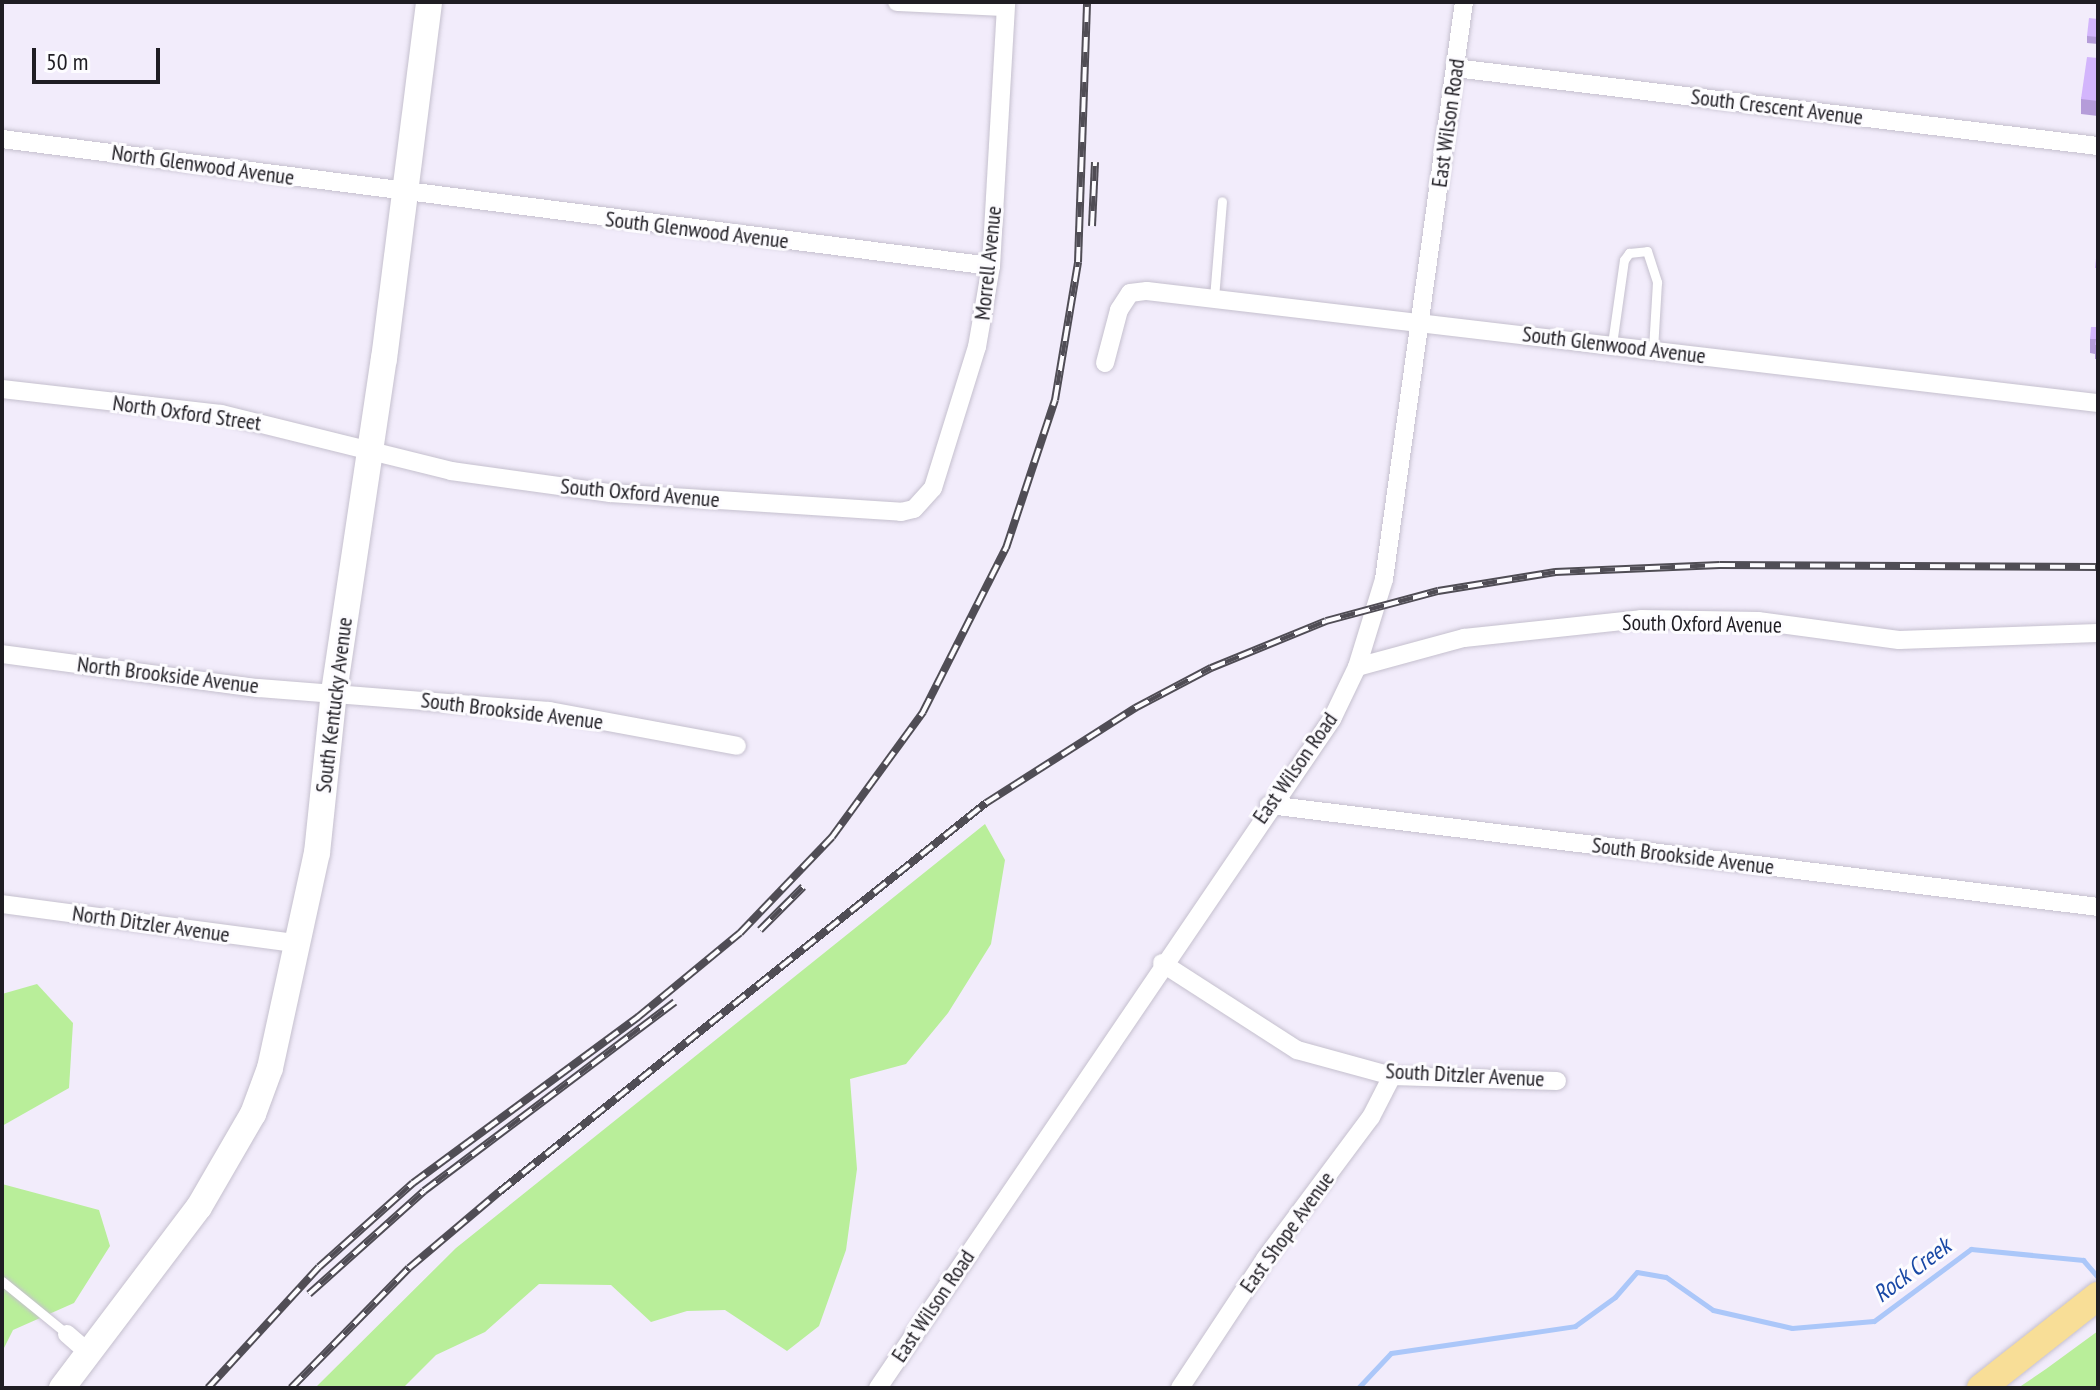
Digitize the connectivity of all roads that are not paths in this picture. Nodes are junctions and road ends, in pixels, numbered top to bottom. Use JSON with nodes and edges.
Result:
{"nodes":[{"id":1,"x":429,"y":2,"type":"edge"},
{"id":2,"x":897,"y":2,"type":"edge"},
{"id":3,"x":1464,"y":2,"type":"edge"},
{"id":4,"x":1006,"y":5,"type":"edge"},
{"id":5,"x":1455,"y":68,"type":"junction"},
{"id":6,"x":2,"y":139,"type":"edge"},
{"id":7,"x":2098,"y":146,"type":"edge"},
{"id":8,"x":403,"y":194,"type":"junction"},
{"id":9,"x":1222,"y":201,"type":"dead end"},
{"id":10,"x":991,"y":266,"type":"junction"},
{"id":11,"x":1214,"y":298,"type":"junction"},
{"id":12,"x":1421,"y":321,"type":"junction"},
{"id":13,"x":1612,"y":344,"type":"junction"},
{"id":14,"x":1653,"y":349,"type":"junction"},
{"id":15,"x":1105,"y":363,"type":"dead end"},
{"id":16,"x":2,"y":389,"type":"edge"},
{"id":17,"x":2098,"y":403,"type":"edge"},
{"id":18,"x":368,"y":454,"type":"junction"},
{"id":19,"x":914,"y":509,"type":"joint"},
{"id":20,"x":2098,"y":633,"type":"edge"},
{"id":21,"x":2,"y":654,"type":"edge"},
{"id":22,"x":1357,"y":667,"type":"junction"},
{"id":23,"x":334,"y":692,"type":"junction"},
{"id":24,"x":737,"y":746,"type":"dead end"},
{"id":25,"x":1269,"y":805,"type":"junction"},
{"id":26,"x":2,"y":904,"type":"edge"},
{"id":27,"x":2098,"y":907,"type":"edge"},
{"id":28,"x":300,"y":944,"type":"junction"},
{"id":29,"x":1162,"y":963,"type":"junction"},
{"id":30,"x":1392,"y":1076,"type":"junction"},
{"id":31,"x":1557,"y":1081,"type":"dead end"},
{"id":32,"x":2,"y":1281,"type":"edge"},
{"id":33,"x":2098,"y":1296,"type":"edge"},
{"id":34,"x":67,"y":1334,"type":"joint"},
{"id":35,"x":88,"y":1352,"type":"junction"},
{"id":36,"x":62,"y":1388,"type":"edge"},
{"id":37,"x":878,"y":1388,"type":"edge"},
{"id":38,"x":1180,"y":1388,"type":"edge"},
{"id":39,"x":1981,"y":1388,"type":"edge"}],
"edges":[{"from":1,"to":8,"type":"street","name":"South Kentucky Avenue"},
{"from":2,"to":4,"type":"street"},
{"from":3,"to":5,"type":"street","name":"East Wilson Road"},
{"from":4,"to":10,"type":"street","name":"Morrell Avenue"},
{"from":5,"to":7,"type":"street","name":"South Crescent Avenue"},
{"from":5,"to":12,"type":"street","name":"East Wilson Road"},
{"from":6,"to":8,"type":"street","name":"North Glenwood Avenue"},
{"from":8,"to":10,"type":"street","name":"South Glenwood Avenue"},
{"from":8,"to":18,"type":"street","name":"South Kentucky Avenue"},
{"from":9,"to":11,"type":"lane"},
{"from":10,"to":19,"type":"street","name":"Morrell Avenue"},
{"from":11,"to":12,"type":"street","name":"South Glenwood Avenue"},
{"from":11,"to":15,"type":"street","name":"South Glenwood Avenue"},
{"from":12,"to":13,"type":"street","name":"South Glenwood Avenue"},
{"from":12,"to":22,"type":"street","name":"East Wilson Road"},
{"from":13,"to":14,"type":"street","name":"South Glenwood Avenue"},
{"from":13,"to":14,"type":"lane"},
{"from":14,"to":17,"type":"street","name":"South Glenwood Avenue"},
{"from":16,"to":18,"type":"street","name":"North Oxford Street"},
{"from":18,"to":19,"type":"street","name":"South Oxford Avenue"},
{"from":18,"to":23,"type":"street","name":"South Kentucky Avenue"},
{"from":20,"to":22,"type":"street","name":"South Oxford Avenue"},
{"from":21,"to":23,"type":"street","name":"North Brookside Avenue"},
{"from":22,"to":25,"type":"street","name":"East Wilson Road"},
{"from":23,"to":24,"type":"street","name":"South Brookside Avenue"},
{"from":23,"to":28,"type":"street","name":"South Kentucky Avenue"},
{"from":25,"to":27,"type":"street","name":"South Brookside Avenue"},
{"from":25,"to":29,"type":"street","name":"East Wilson Road"},
{"from":26,"to":28,"type":"street","name":"North Ditzler Avenue"},
{"from":28,"to":35,"type":"street","name":"South Kentucky Avenue"},
{"from":29,"to":30,"type":"street","name":"South Ditzler Avenue"},
{"from":29,"to":37,"type":"street","name":"East Wilson Road"},
{"from":30,"to":31,"type":"street","name":"South Ditzler Avenue"},
{"from":30,"to":38,"type":"street","name":"East Shope Avenue"},
{"from":32,"to":34,"type":"lane"},
{"from":33,"to":39,"type":"main road"},
{"from":34,"to":35,"type":"street"},
{"from":35,"to":36,"type":"street","name":"South Kentucky Avenue"}]}
